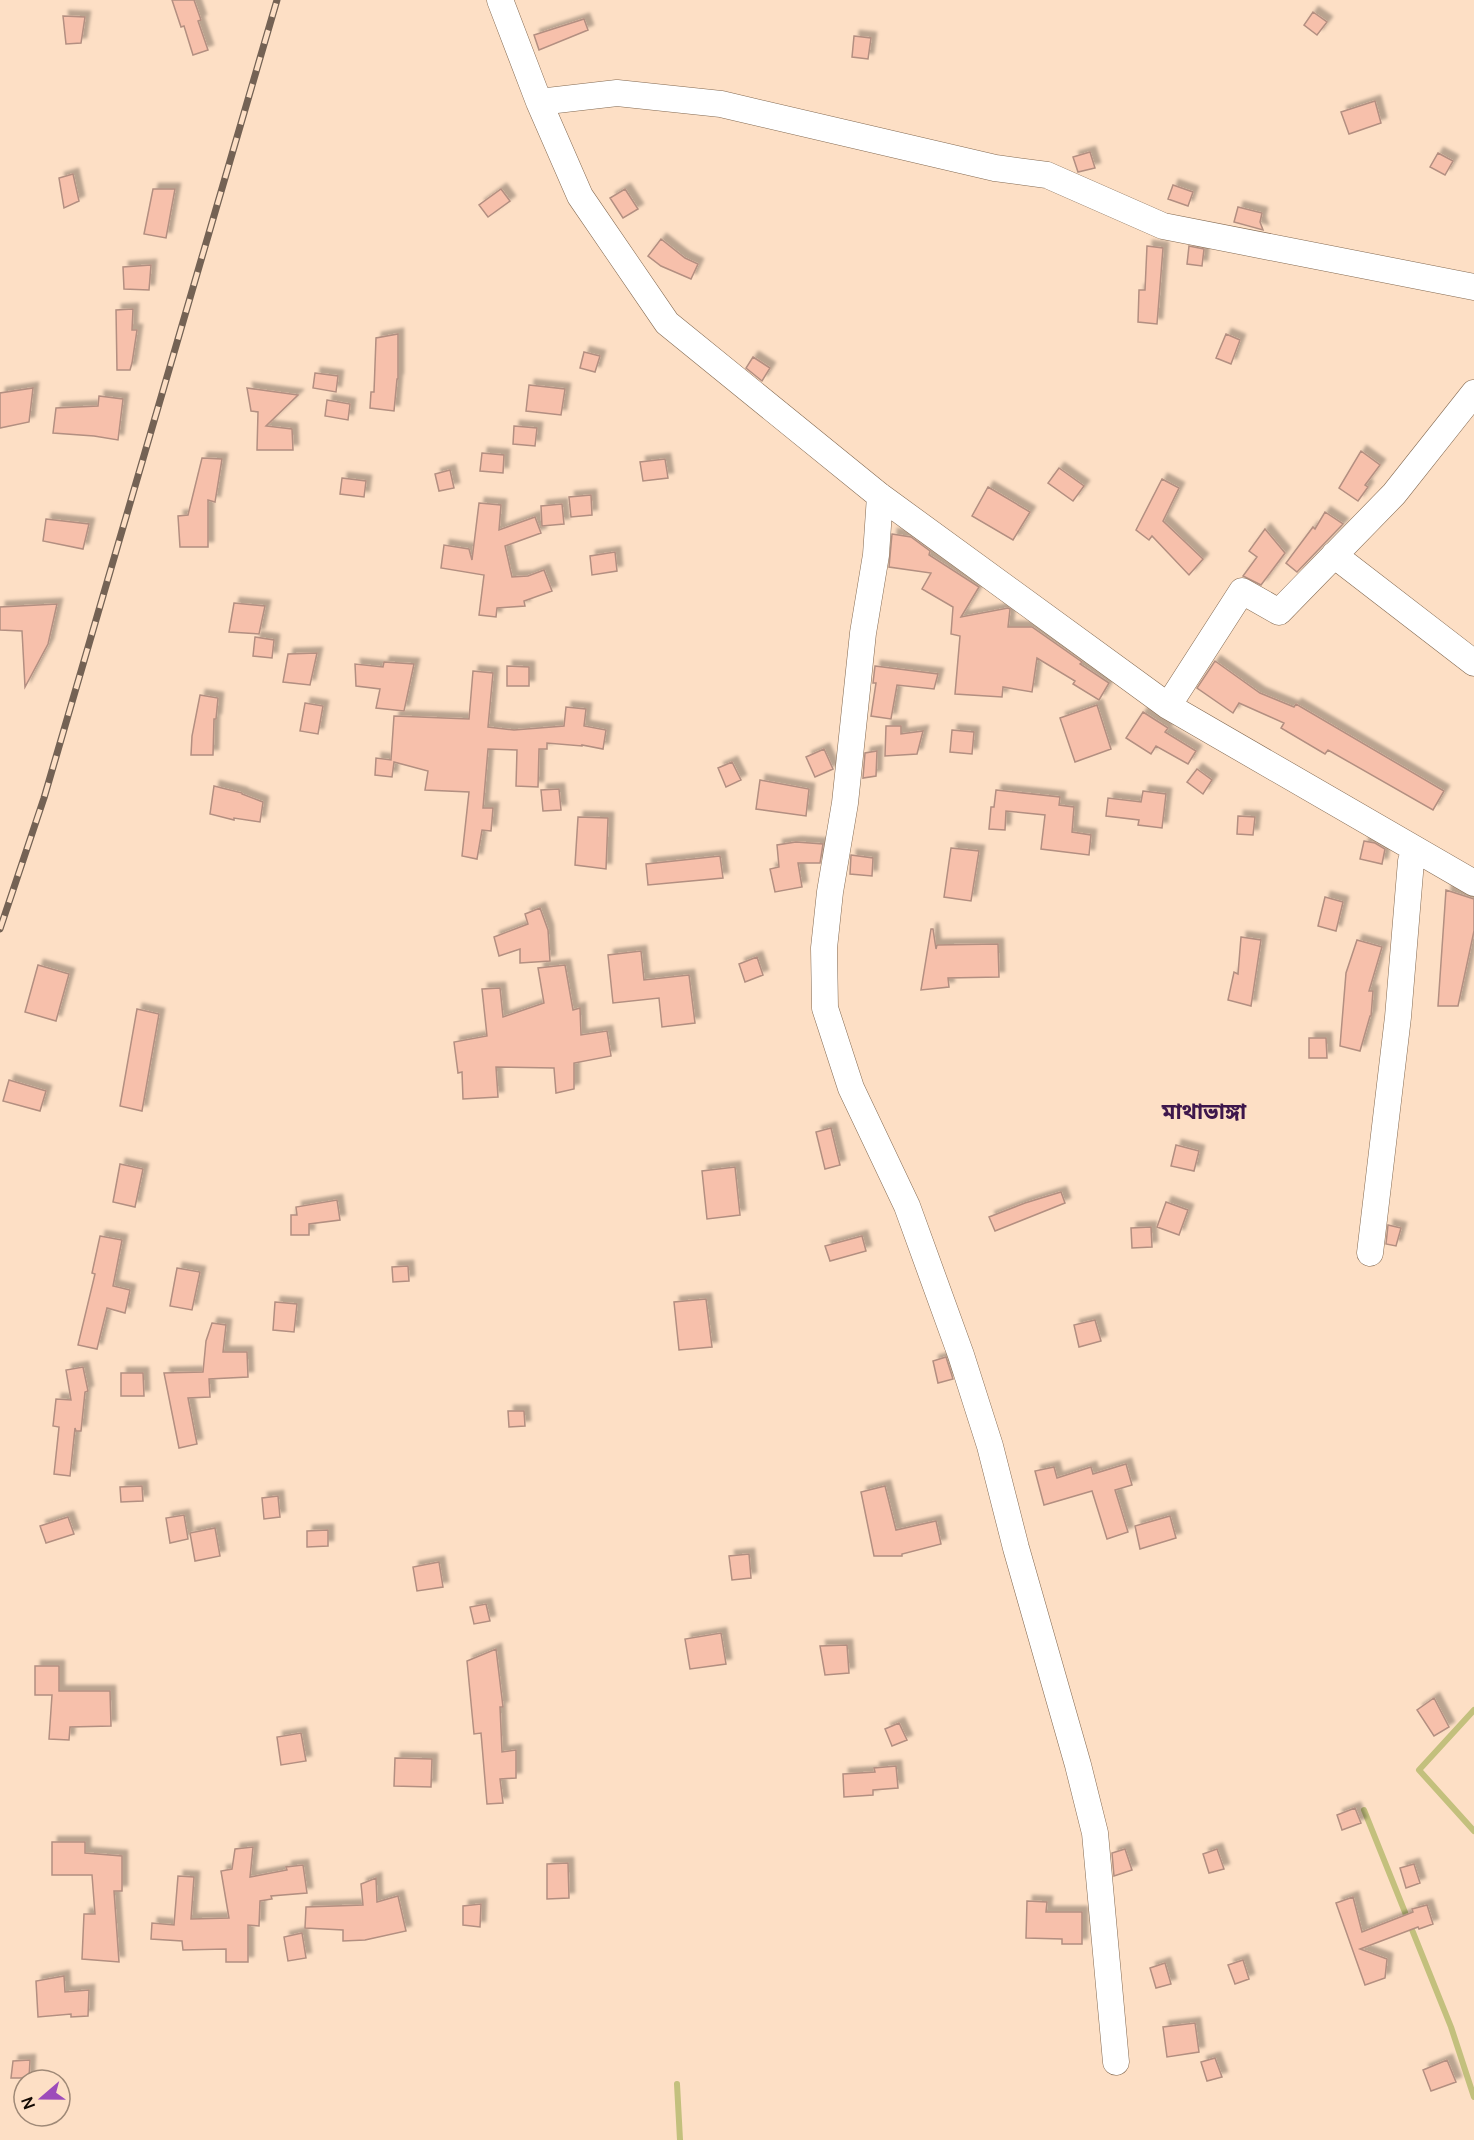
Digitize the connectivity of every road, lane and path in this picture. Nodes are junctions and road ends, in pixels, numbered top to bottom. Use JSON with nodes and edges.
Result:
{"nodes":[{"id":1,"x":500,"y":0,"type":"edge"},
{"id":2,"x":539,"y":102,"type":"junction"},
{"id":3,"x":1474,"y":287,"type":"edge"},
{"id":4,"x":1474,"y":393,"type":"edge"},
{"id":5,"x":880,"y":496,"type":"junction"},
{"id":6,"x":1334,"y":555,"type":"junction"},
{"id":7,"x":1474,"y":663,"type":"edge"},
{"id":8,"x":1168,"y":706,"type":"junction"},
{"id":9,"x":1411,"y":861,"type":"dead end"},
{"id":10,"x":1474,"y":883,"type":"edge"},
{"id":11,"x":1370,"y":1253,"type":"dead end"},
{"id":12,"x":1116,"y":2062,"type":"dead end"}],
"edges":[{"from":1,"to":2,"type":"street"},
{"from":2,"to":3,"type":"street"},
{"from":2,"to":5,"type":"street"},
{"from":4,"to":6,"type":"street"},
{"from":5,"to":8,"type":"street"},
{"from":5,"to":12,"type":"street"},
{"from":6,"to":7,"type":"street"},
{"from":6,"to":8,"type":"street"},
{"from":8,"to":10,"type":"street"},
{"from":9,"to":11,"type":"street"}]}
